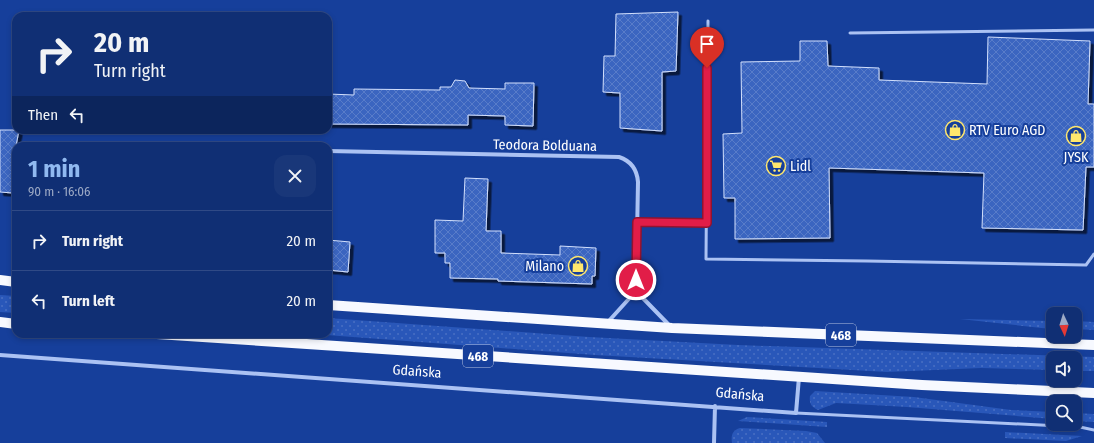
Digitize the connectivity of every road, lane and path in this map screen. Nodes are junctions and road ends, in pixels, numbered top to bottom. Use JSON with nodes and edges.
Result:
{"nodes":[{"id":1,"x":708,"y":21,"type":"dead end"},
{"id":2,"x":1094,"y":30,"type":"edge"},
{"id":3,"x":850,"y":33,"type":"dead end"},
{"id":4,"x":332,"y":151,"type":"edge"},
{"id":5,"x":637,"y":222,"type":"junction"},
{"id":6,"x":707,"y":223,"type":"junction"},
{"id":7,"x":1094,"y":254,"type":"edge"},
{"id":8,"x":0,"y":280,"type":"edge"},
{"id":9,"x":12,"y":282,"type":"edge"},
{"id":10,"x":636,"y":291,"type":"junction"},
{"id":11,"x":332,"y":305,"type":"edge"},
{"id":12,"x":0,"y":322,"type":"edge"},
{"id":13,"x":12,"y":324,"type":"edge"},
{"id":14,"x":606,"y":324,"type":"junction"},
{"id":15,"x":672,"y":328,"type":"junction"},
{"id":16,"x":217,"y":338,"type":"edge"},
{"id":17,"x":1094,"y":345,"type":"edge"},
{"id":18,"x":0,"y":355,"type":"edge"},
{"id":19,"x":799,"y":377,"type":"junction"},
{"id":20,"x":1094,"y":393,"type":"edge"},
{"id":21,"x":715,"y":406,"type":"junction"},
{"id":22,"x":796,"y":413,"type":"junction"},
{"id":23,"x":1094,"y":430,"type":"edge"},
{"id":24,"x":714,"y":443,"type":"edge"}],
"edges":[{"from":1,"to":6,"type":"lane"},
{"from":2,"to":3,"type":"lane"},
{"from":4,"to":5,"type":"street","name":"Teodora Bolduana"},
{"from":5,"to":6,"type":"lane"},
{"from":5,"to":10,"type":"street","name":"Teodora Bolduana"},
{"from":6,"to":7,"type":"lane"},
{"from":8,"to":9,"type":"main road"},
{"from":10,"to":14,"type":"street"},
{"from":10,"to":15,"type":"street"},
{"from":11,"to":14,"type":"main road","number":"468"},
{"from":12,"to":13,"type":"main road"},
{"from":14,"to":15,"type":"main road","number":"468"},
{"from":15,"to":17,"type":"main road","number":"468"},
{"from":16,"to":19,"type":"main road","name":"Gdańska","number":"468"},
{"from":18,"to":21,"type":"street","name":"Gdańska"},
{"from":19,"to":20,"type":"main road","name":"Gdańska","number":"468"},
{"from":19,"to":22,"type":"street"},
{"from":21,"to":22,"type":"street","name":"Gdańska"},
{"from":21,"to":24,"type":"street"},
{"from":22,"to":23,"type":"lane"}]}
